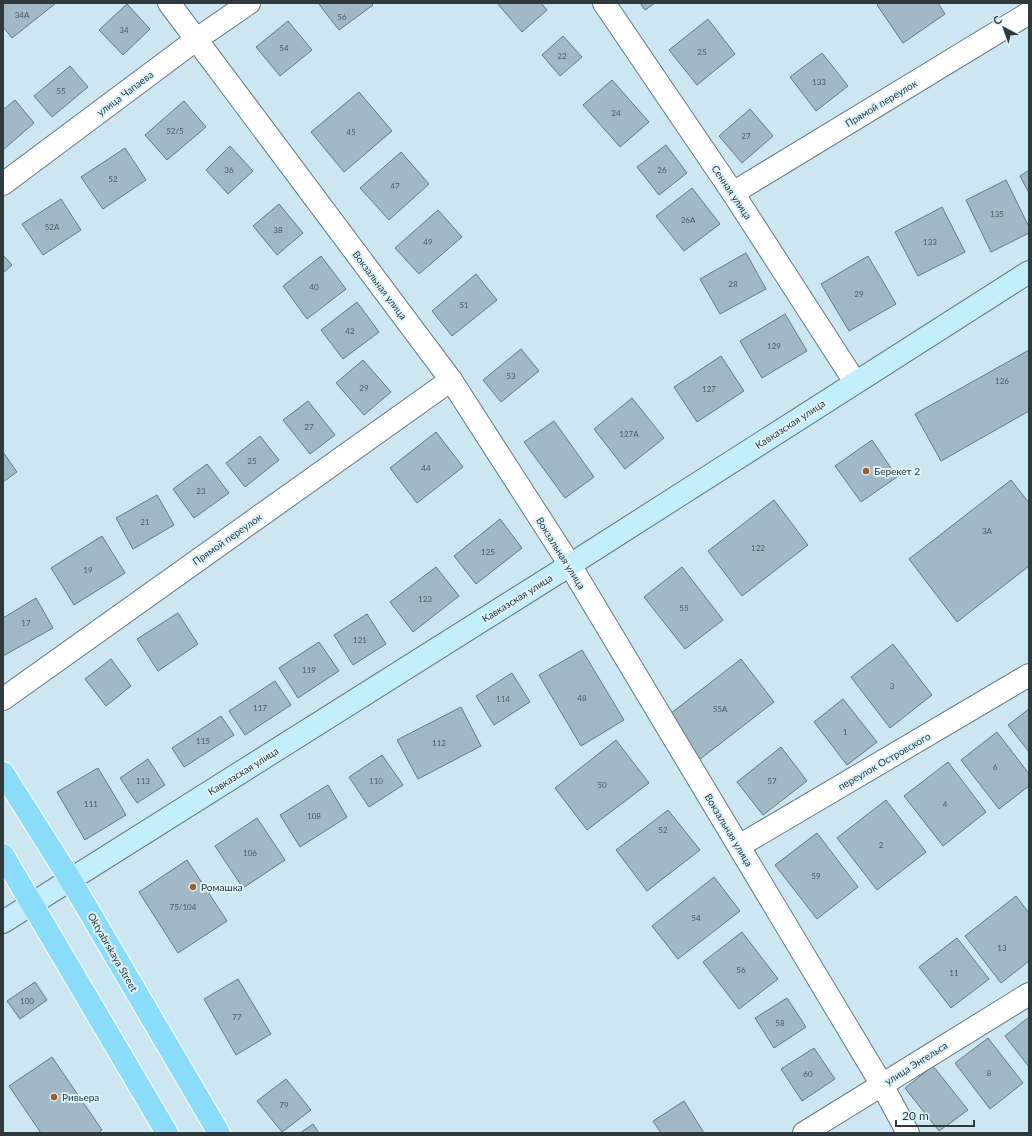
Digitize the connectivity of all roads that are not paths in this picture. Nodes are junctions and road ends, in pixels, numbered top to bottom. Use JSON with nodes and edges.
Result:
{"nodes":[{"id":1,"x":169,"y":3,"type":"edge"},
{"id":2,"x":249,"y":3,"type":"edge"},
{"id":3,"x":604,"y":3,"type":"edge"},
{"id":4,"x":1029,"y":13,"type":"edge"},
{"id":5,"x":196,"y":39,"type":"junction"},
{"id":6,"x":3,"y":184,"type":"edge"},
{"id":7,"x":733,"y":193,"type":"junction"},
{"id":8,"x":1029,"y":272,"type":"edge"},
{"id":9,"x":451,"y":380,"type":"junction"},
{"id":10,"x":855,"y":382,"type":"junction"},
{"id":11,"x":570,"y":565,"type":"junction"},
{"id":12,"x":1029,"y":676,"type":"edge"},
{"id":13,"x":3,"y":698,"type":"edge"},
{"id":14,"x":3,"y":773,"type":"edge"},
{"id":15,"x":738,"y":846,"type":"junction"},
{"id":16,"x":3,"y":855,"type":"edge"},
{"id":17,"x":70,"y":879,"type":"junction"},
{"id":18,"x":33,"y":904,"type":"junction"},
{"id":19,"x":3,"y":922,"type":"edge"},
{"id":20,"x":1029,"y":994,"type":"edge"},
{"id":21,"x":882,"y":1085,"type":"junction"},
{"id":22,"x":167,"y":1133,"type":"edge"},
{"id":23,"x":219,"y":1133,"type":"edge"},
{"id":24,"x":804,"y":1133,"type":"edge"},
{"id":25,"x":908,"y":1133,"type":"edge"}],
"edges":[{"from":1,"to":5,"type":"street","name":"Вокзальная улица"},
{"from":2,"to":5,"type":"street","name":"улица Чапаева"},
{"from":3,"to":7,"type":"street","name":"Сенная улица"},
{"from":4,"to":7,"type":"street","name":"Прямой переулок"},
{"from":5,"to":6,"type":"street","name":"улица Чапаева"},
{"from":5,"to":9,"type":"street","name":"Вокзальная улица"},
{"from":7,"to":10,"type":"street","name":"Сенная улица"},
{"from":8,"to":10,"type":"main road","name":"Кавказская улица"},
{"from":9,"to":11,"type":"street","name":"Вокзальная улица"},
{"from":9,"to":13,"type":"street","name":"Прямой переулок"},
{"from":10,"to":11,"type":"main road","name":"Кавказская улица"},
{"from":11,"to":15,"type":"street","name":"Вокзальная улица"},
{"from":11,"to":17,"type":"main road","name":"Кавказская улица"},
{"from":12,"to":15,"type":"street","name":"переулок Островского"},
{"from":14,"to":17,"type":"main road","name":"Oktyabrskaya Street"},
{"from":15,"to":21,"type":"street","name":"Вокзальная улица"},
{"from":16,"to":18,"type":"main road"},
{"from":17,"to":18,"type":"main road","name":"Кавказская улица"},
{"from":17,"to":23,"type":"main road","name":"Oktyabrskaya Street"},
{"from":18,"to":19,"type":"main road","name":"Кавказская улица"},
{"from":18,"to":22,"type":"main road"},
{"from":20,"to":21,"type":"street","name":"улица Энгельса"},
{"from":21,"to":24,"type":"street","name":"улица Энгельса"},
{"from":21,"to":25,"type":"street","name":"Вокзальная улица"}]}
